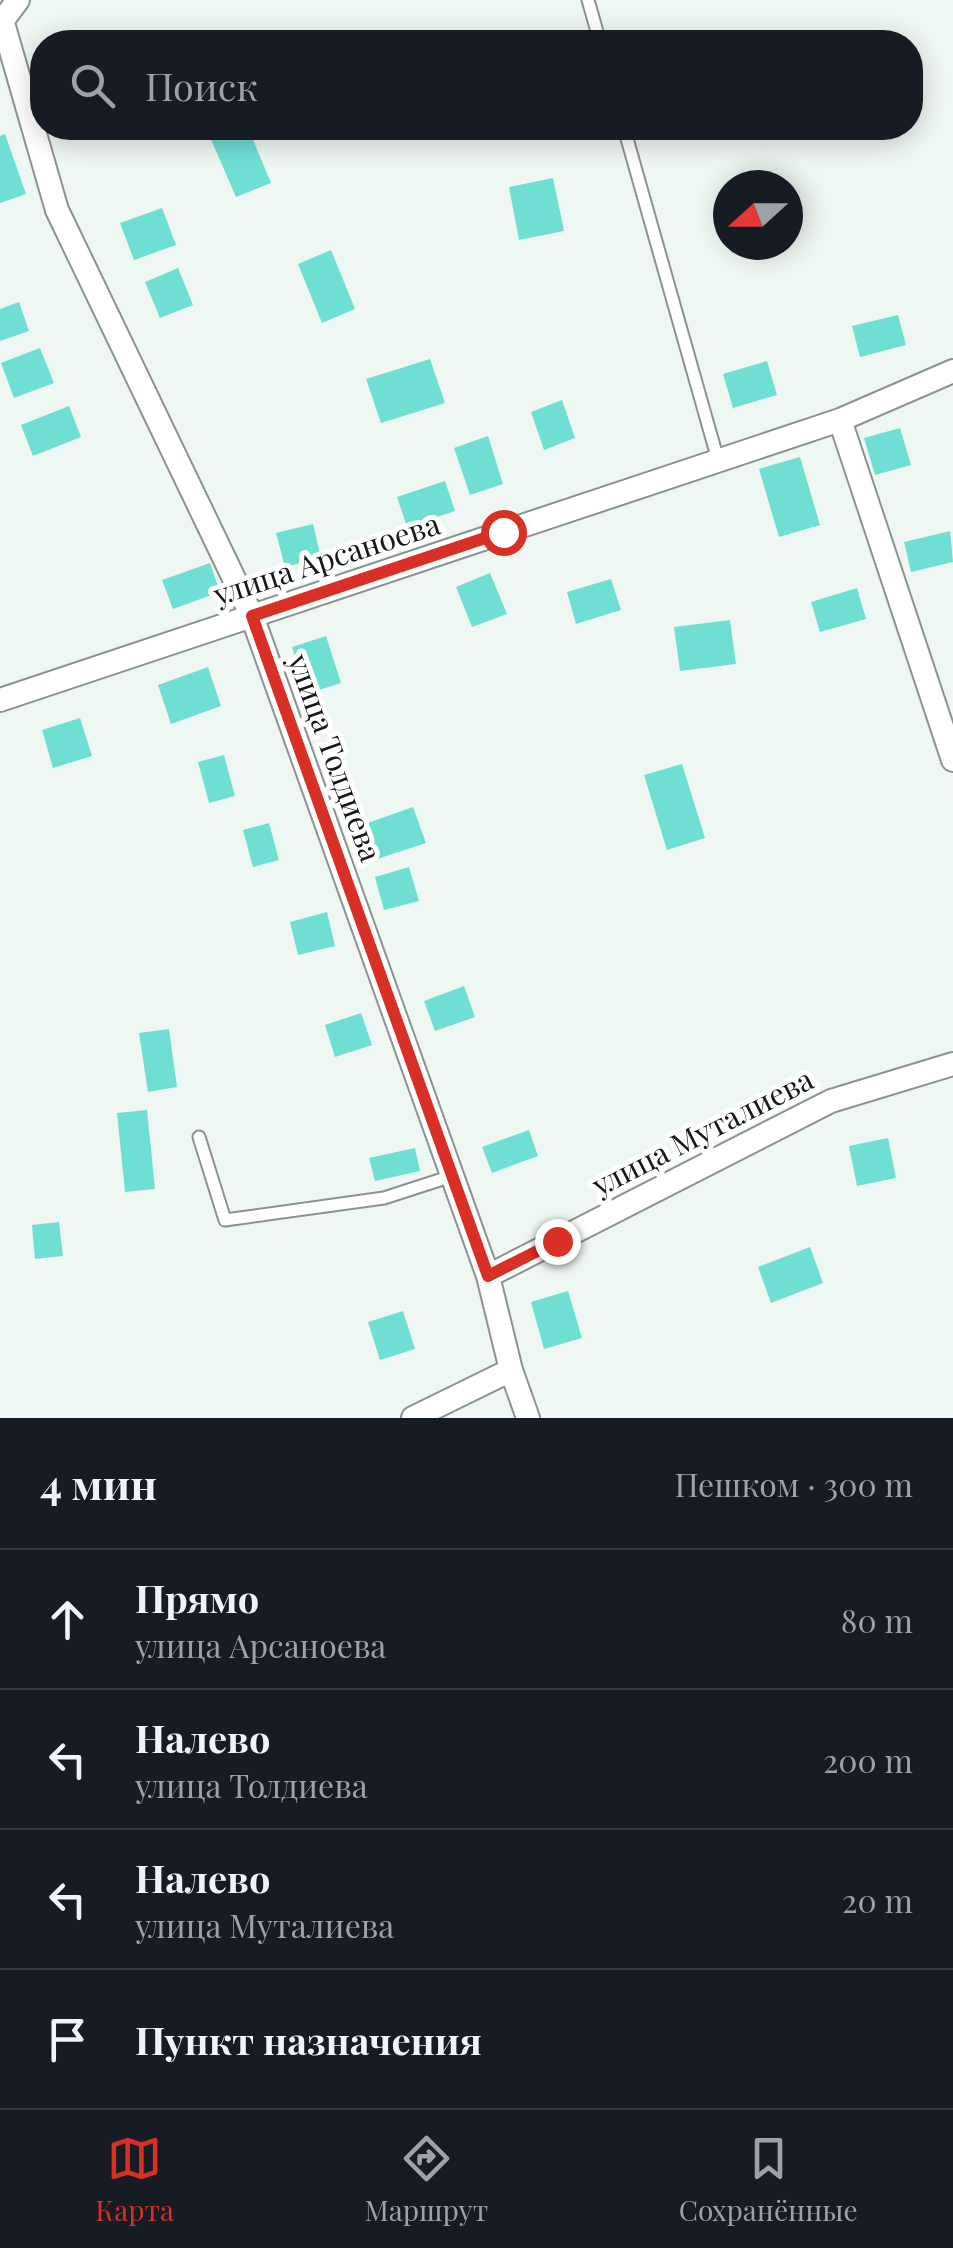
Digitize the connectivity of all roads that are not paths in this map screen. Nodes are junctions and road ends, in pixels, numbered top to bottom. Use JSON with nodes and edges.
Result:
{"nodes":[{"id":1,"x":18,"y":0,"type":"edge"},
{"id":2,"x":588,"y":0,"type":"edge"},
{"id":3,"x":2,"y":23,"type":"edge"},
{"id":4,"x":597,"y":30,"type":"edge"},
{"id":5,"x":30,"y":120,"type":"edge"},
{"id":6,"x":36,"y":140,"type":"edge"},
{"id":7,"x":627,"y":140,"type":"edge"},
{"id":8,"x":953,"y":371,"type":"edge"},
{"id":9,"x":840,"y":420,"type":"junction"},
{"id":10,"x":718,"y":460,"type":"junction"},
{"id":11,"x":252,"y":616,"type":"junction"},
{"id":12,"x":0,"y":700,"type":"edge"},
{"id":13,"x":953,"y":760,"type":"edge"},
{"id":14,"x":953,"y":1064,"type":"edge"},
{"id":15,"x":199,"y":1137,"type":"dead end"},
{"id":16,"x":452,"y":1176,"type":"junction"},
{"id":17,"x":488,"y":1276,"type":"junction"},
{"id":18,"x":511,"y":1370,"type":"junction"},
{"id":19,"x":413,"y":1418,"type":"edge"},
{"id":20,"x":528,"y":1418,"type":"edge"}],
"edges":[{"from":1,"to":3,"type":"street"},
{"from":2,"to":4,"type":"lane"},
{"from":3,"to":5,"type":"street","name":"улица Толдиева"},
{"from":6,"to":11,"type":"street","name":"улица Толдиева"},
{"from":7,"to":10,"type":"lane"},
{"from":8,"to":9,"type":"street","name":"улица Арсаноева"},
{"from":9,"to":10,"type":"street","name":"улица Арсаноева"},
{"from":9,"to":13,"type":"street"},
{"from":10,"to":11,"type":"street","name":"улица Арсаноева"},
{"from":11,"to":12,"type":"street","name":"улица Арсаноева"},
{"from":11,"to":16,"type":"street","name":"улица Толдиева"},
{"from":14,"to":17,"type":"street","name":"улица Муталиева"},
{"from":15,"to":16,"type":"lane"},
{"from":16,"to":17,"type":"street","name":"улица Толдиева"},
{"from":17,"to":18,"type":"street","name":"улица Толдиева"},
{"from":18,"to":19,"type":"street"},
{"from":18,"to":20,"type":"street","name":"улица Толдиева"}]}
